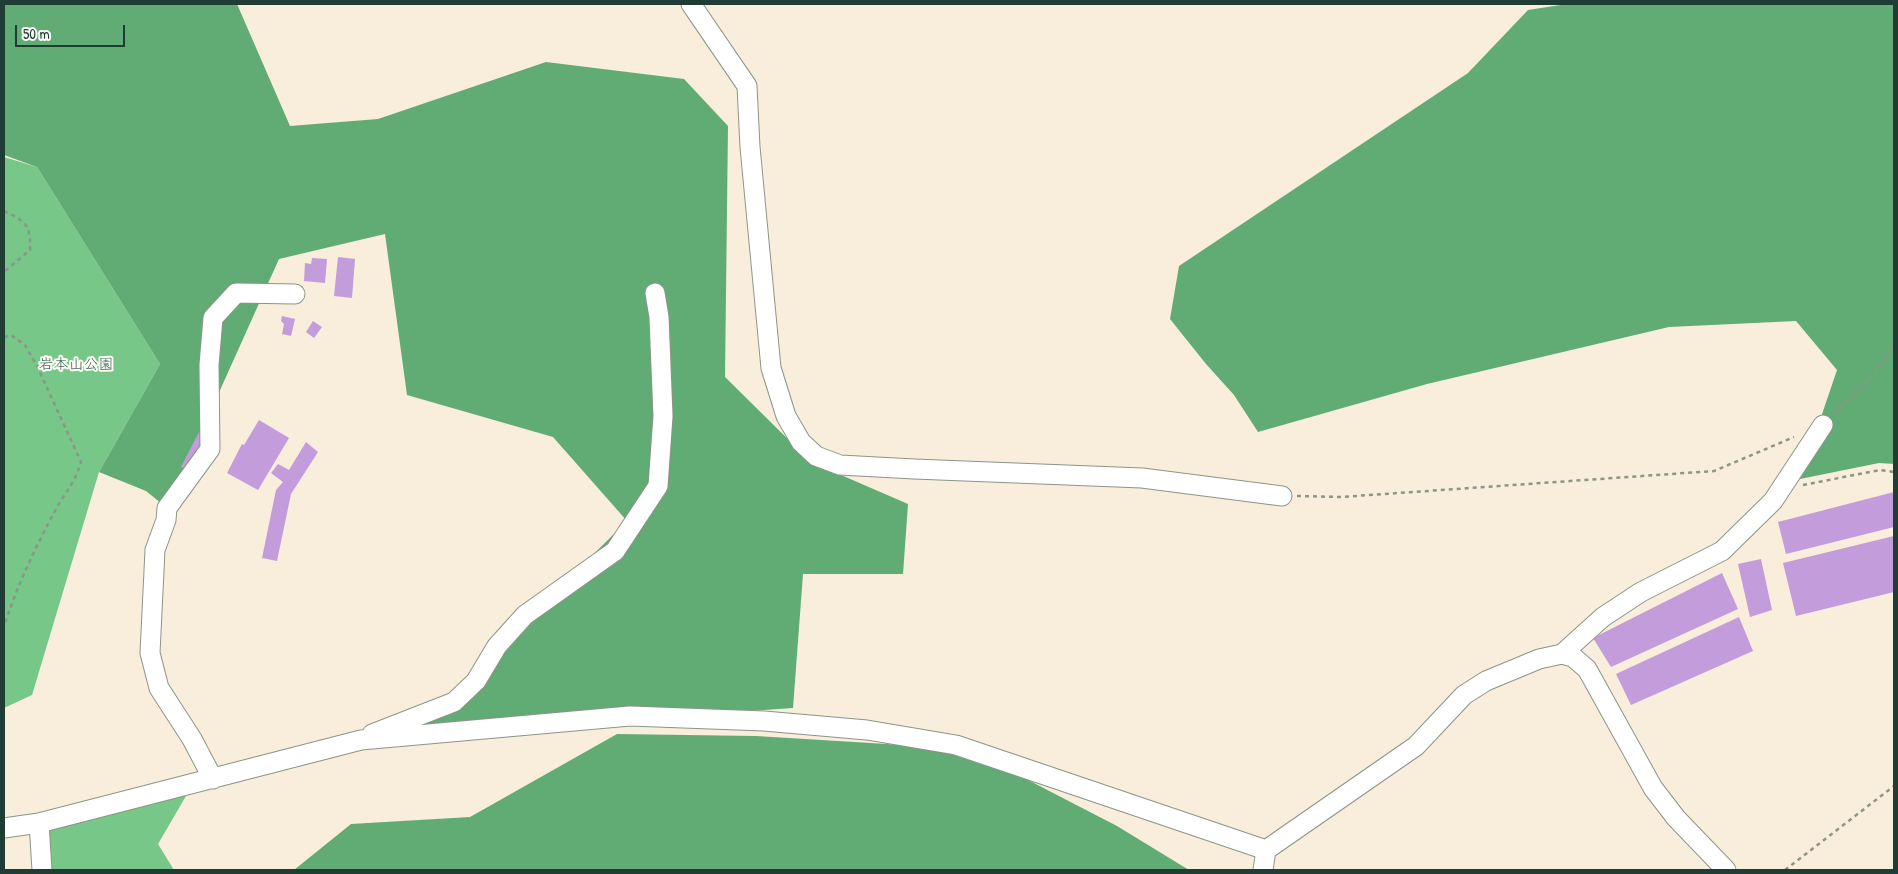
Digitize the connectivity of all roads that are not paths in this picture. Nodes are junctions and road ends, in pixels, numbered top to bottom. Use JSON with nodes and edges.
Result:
{"nodes":[{"id":1,"x":691,"y":4,"type":"edge"},
{"id":2,"x":655,"y":293,"type":"dead end"},
{"id":3,"x":295,"y":294,"type":"dead end"},
{"id":4,"x":1822,"y":425,"type":"road end"},
{"id":5,"x":1282,"y":496,"type":"road end"},
{"id":6,"x":1562,"y":654,"type":"junction"},
{"id":7,"x":361,"y":740,"type":"junction"},
{"id":8,"x":213,"y":779,"type":"junction"},
{"id":9,"x":39,"y":823,"type":"junction"},
{"id":10,"x":4,"y":828,"type":"edge"},
{"id":11,"x":1266,"y":850,"type":"junction"},
{"id":12,"x":42,"y":870,"type":"edge"},
{"id":13,"x":1263,"y":870,"type":"edge"},
{"id":14,"x":1726,"y":870,"type":"edge"}],
"edges":[{"from":1,"to":5,"type":"street"},
{"from":2,"to":7,"type":"street"},
{"from":3,"to":8,"type":"street"},
{"from":4,"to":6,"type":"street"},
{"from":6,"to":11,"type":"street"},
{"from":6,"to":14,"type":"street"},
{"from":7,"to":8,"type":"street"},
{"from":7,"to":11,"type":"street"},
{"from":8,"to":9,"type":"street"},
{"from":9,"to":10,"type":"street"},
{"from":9,"to":12,"type":"street"},
{"from":11,"to":13,"type":"street"}]}
